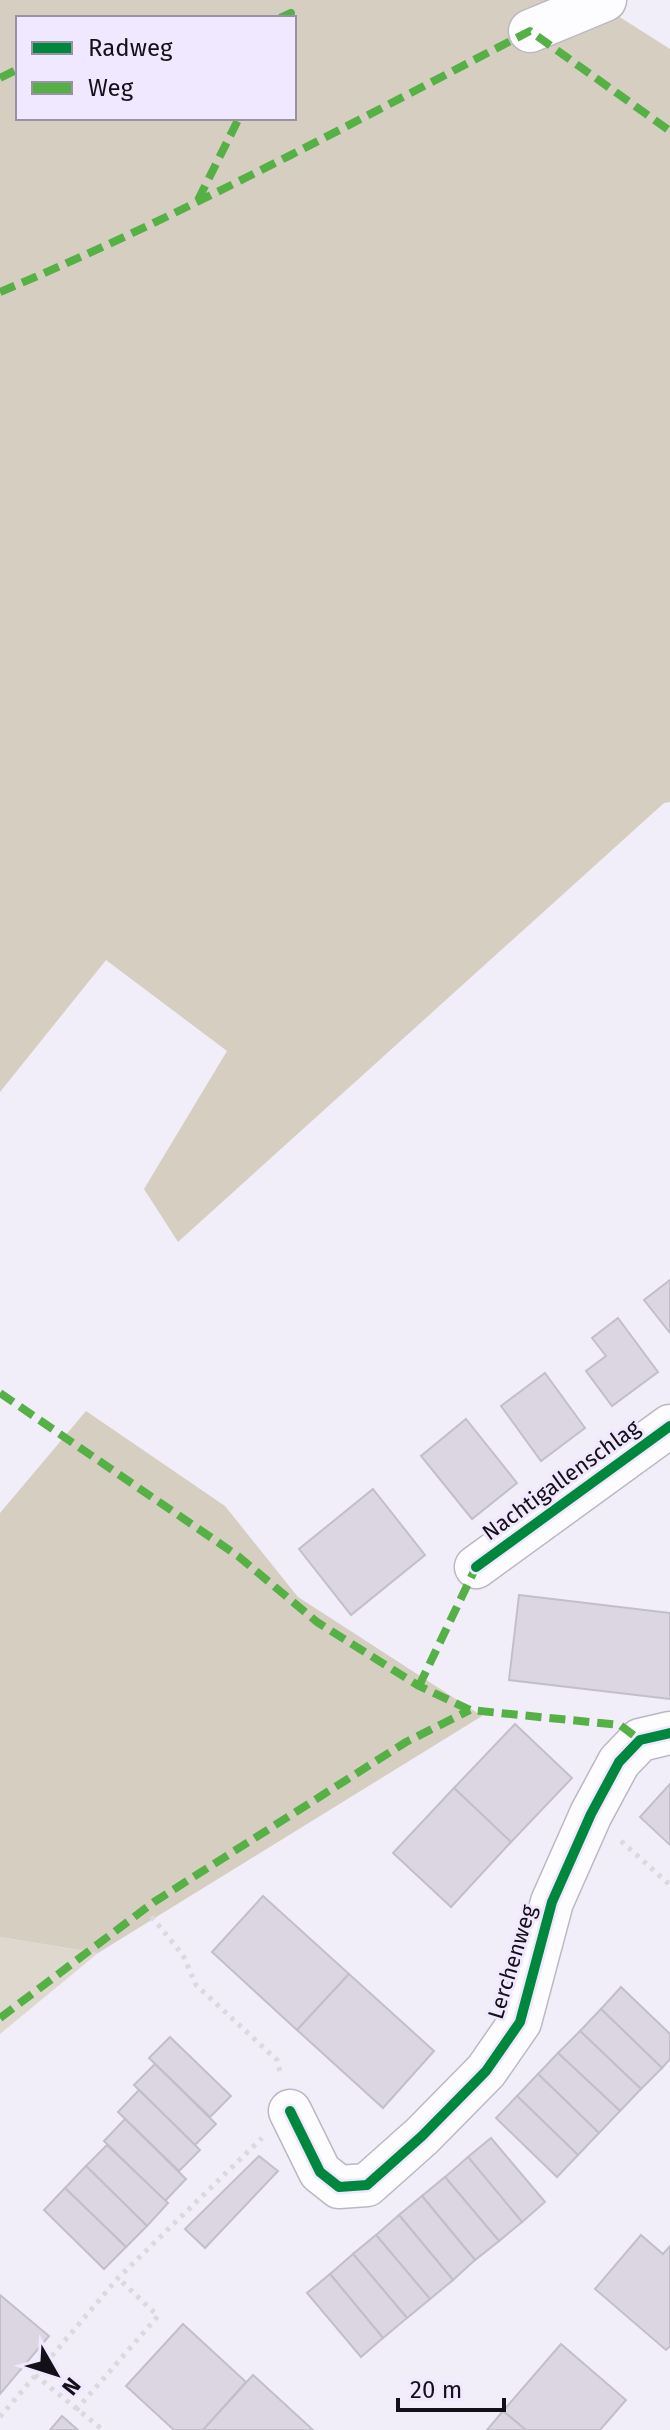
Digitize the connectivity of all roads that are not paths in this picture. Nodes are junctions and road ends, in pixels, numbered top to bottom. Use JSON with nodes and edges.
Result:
{"nodes":[{"id":1,"x":605,"y":0,"type":"edge"},
{"id":2,"x":530,"y":31,"type":"dead end"},
{"id":3,"x":670,"y":1426,"type":"edge"},
{"id":4,"x":476,"y":1567,"type":"dead end"},
{"id":5,"x":655,"y":1737,"type":"edge"},
{"id":6,"x":290,"y":2111,"type":"road end"}],
"edges":[{"from":1,"to":2,"type":"street"},
{"from":3,"to":4,"type":"street","name":"Nachtigallenschlag"},
{"from":5,"to":6,"type":"street","name":"Lerchenweg"}]}
